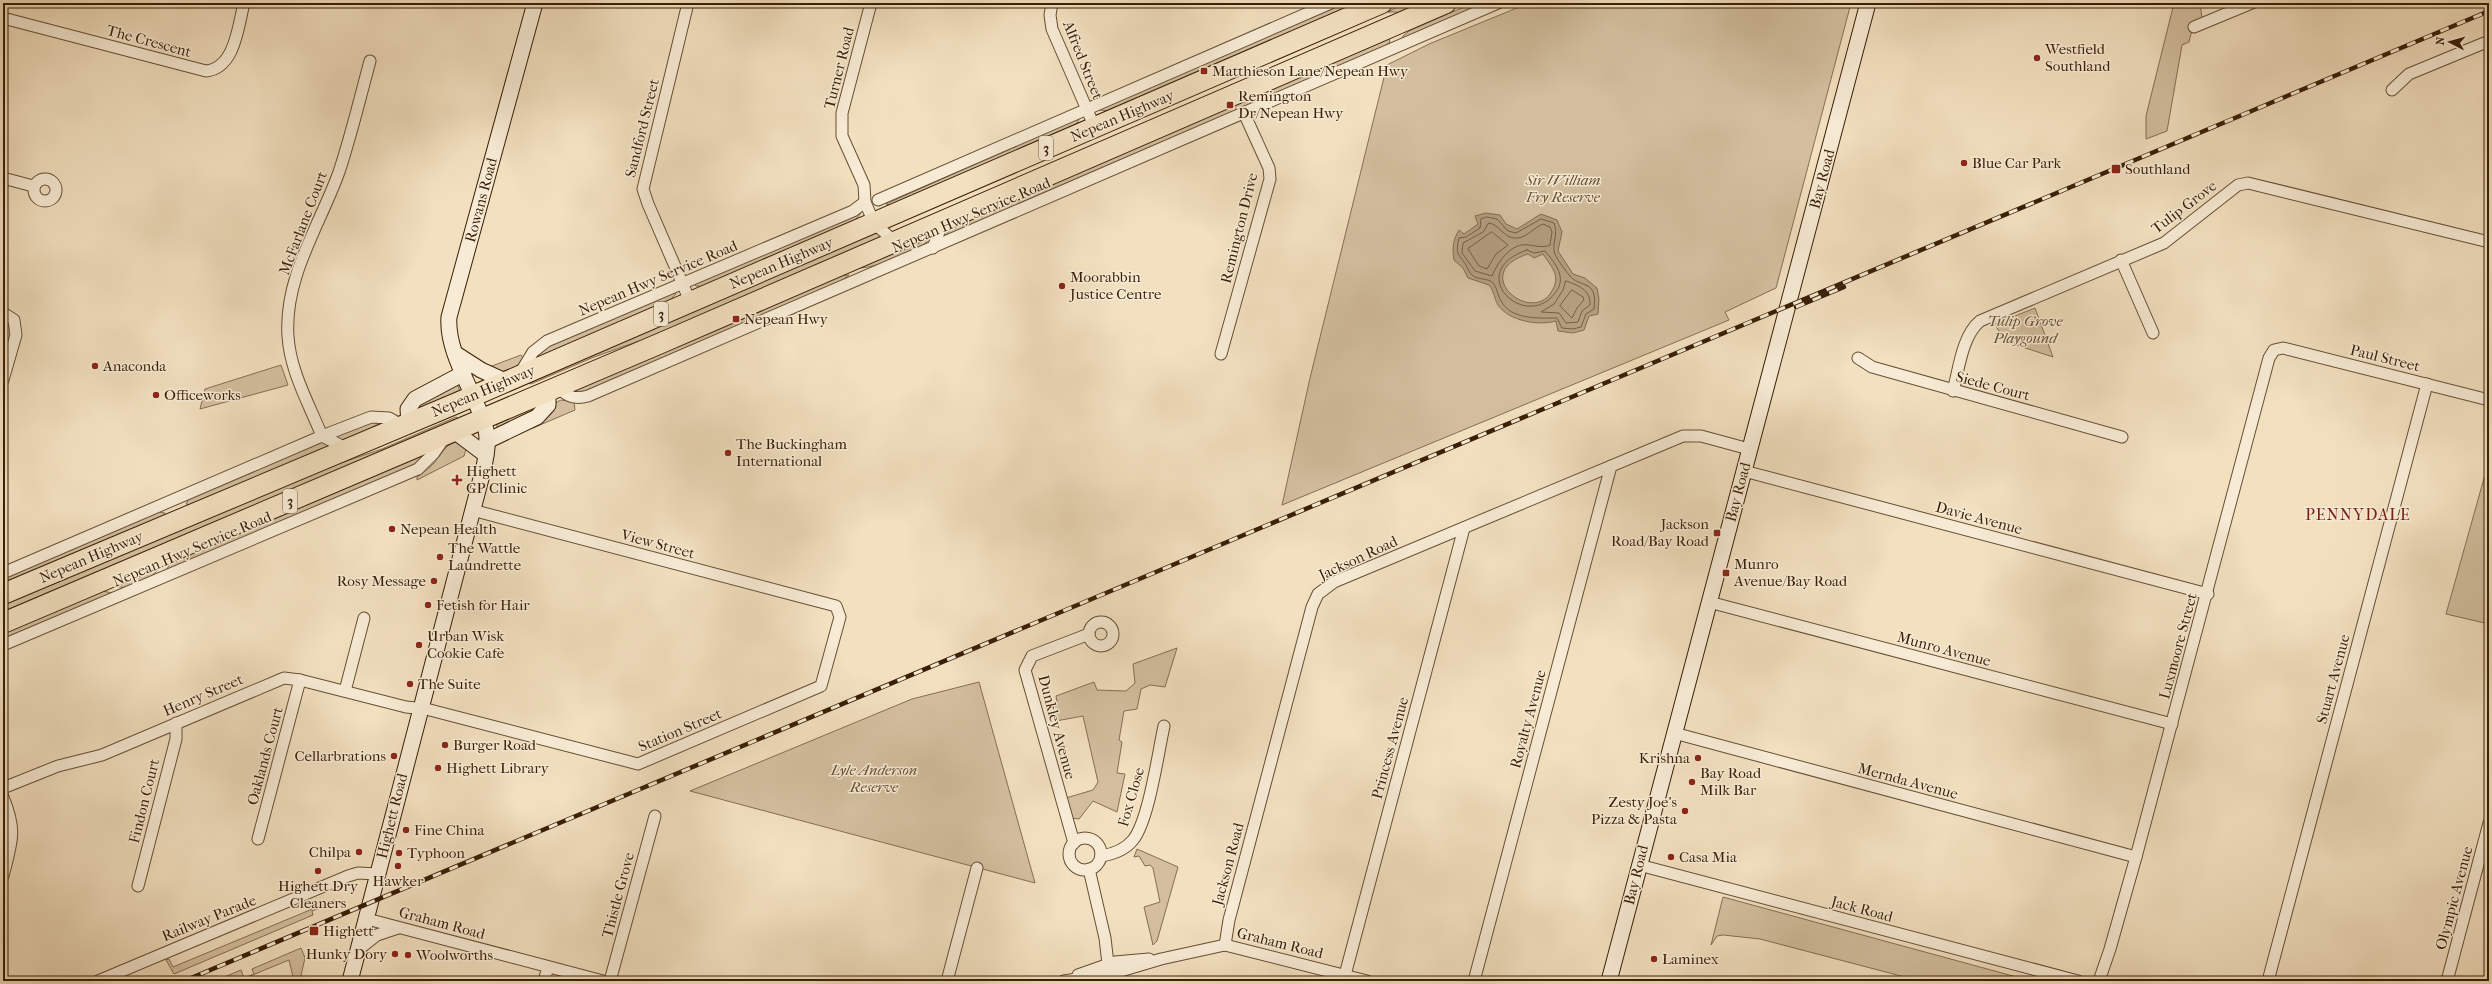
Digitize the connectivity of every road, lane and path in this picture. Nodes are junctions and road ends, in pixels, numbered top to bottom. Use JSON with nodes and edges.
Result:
{"nodes":[{"id":1,"x":244,"y":3,"type":"edge"},
{"id":2,"x":536,"y":3,"type":"edge"},
{"id":3,"x":688,"y":3,"type":"edge"},
{"id":4,"x":870,"y":3,"type":"edge"},
{"id":5,"x":1052,"y":3,"type":"edge"},
{"id":6,"x":1331,"y":3,"type":"edge"},
{"id":7,"x":1382,"y":3,"type":"edge"},
{"id":8,"x":1446,"y":3,"type":"edge"},
{"id":9,"x":1498,"y":3,"type":"edge"},
{"id":10,"x":1868,"y":3,"type":"edge"},
{"id":11,"x":2252,"y":3,"type":"edge"},
{"id":12,"x":3,"y":18,"type":"edge"},
{"id":13,"x":1392,"y":26,"type":"junction"},
{"id":14,"x":2194,"y":27,"type":"dead end"},
{"id":15,"x":2489,"y":41,"type":"edge"},
{"id":16,"x":1399,"y":46,"type":"junction"},
{"id":17,"x":370,"y":61,"type":"dead end"},
{"id":18,"x":2392,"y":90,"type":"dead end"},
{"id":19,"x":1087,"y":109,"type":"junction"},
{"id":20,"x":1244,"y":113,"type":"junction"},
{"id":21,"x":1095,"y":128,"type":"junction"},
{"id":22,"x":3,"y":178,"type":"edge"},
{"id":23,"x":864,"y":185,"type":"junction"},
{"id":24,"x":34,"y":186,"type":"dead end"},
{"id":25,"x":878,"y":200,"type":"junction"},
{"id":26,"x":865,"y":202,"type":"junction"},
{"id":27,"x":892,"y":215,"type":"junction"},
{"id":28,"x":943,"y":221,"type":"junction"},
{"id":29,"x":874,"y":223,"type":"junction"},
{"id":30,"x":895,"y":242,"type":"junction"},
{"id":31,"x":2489,"y":242,"type":"edge"},
{"id":32,"x":933,"y":248,"type":"junction"},
{"id":33,"x":2121,"y":260,"type":"junction"},
{"id":34,"x":839,"y":266,"type":"junction"},
{"id":35,"x":864,"y":278,"type":"junction"},
{"id":36,"x":682,"y":284,"type":"junction"},
{"id":37,"x":690,"y":302,"type":"junction"},
{"id":38,"x":3,"y":313,"type":"edge"},
{"id":39,"x":2153,"y":333,"type":"dead end"},
{"id":40,"x":2274,"y":350,"type":"joint"},
{"id":41,"x":456,"y":354,"type":"junction"},
{"id":42,"x":1222,"y":354,"type":"dead end"},
{"id":43,"x":1858,"y":358,"type":"dead end"},
{"id":44,"x":464,"y":373,"type":"junction"},
{"id":45,"x":513,"y":379,"type":"junction"},
{"id":46,"x":3,"y":380,"type":"edge"},
{"id":47,"x":2427,"y":384,"type":"junction"},
{"id":48,"x":552,"y":389,"type":"junction"},
{"id":49,"x":1953,"y":391,"type":"junction"},
{"id":50,"x":473,"y":396,"type":"junction"},
{"id":51,"x":528,"y":399,"type":"junction"},
{"id":52,"x":2489,"y":400,"type":"edge"},
{"id":53,"x":482,"y":419,"type":"junction"},
{"id":54,"x":406,"y":424,"type":"junction"},
{"id":55,"x":450,"y":433,"type":"junction"},
{"id":56,"x":322,"y":436,"type":"junction"},
{"id":57,"x":2122,"y":437,"type":"dead end"},
{"id":58,"x":486,"y":448,"type":"junction"},
{"id":59,"x":348,"y":449,"type":"junction"},
{"id":60,"x":1750,"y":449,"type":"junction"},
{"id":61,"x":1611,"y":466,"type":"junction"},
{"id":62,"x":1744,"y":471,"type":"junction"},
{"id":63,"x":172,"y":500,"type":"junction"},
{"id":64,"x":472,"y":510,"type":"junction"},
{"id":65,"x":178,"y":520,"type":"junction"},
{"id":66,"x":1464,"y":528,"type":"junction"},
{"id":67,"x":166,"y":553,"type":"junction"},
{"id":68,"x":3,"y":573,"type":"edge"},
{"id":69,"x":159,"y":579,"type":"junction"},
{"id":70,"x":98,"y":582,"type":"junction"},
{"id":71,"x":3,"y":594,"type":"edge"},
{"id":72,"x":124,"y":594,"type":"junction"},
{"id":73,"x":2208,"y":594,"type":"junction"},
{"id":74,"x":1709,"y":602,"type":"junction"},
{"id":75,"x":836,"y":606,"type":"joint"},
{"id":76,"x":364,"y":618,"type":"dead end"},
{"id":77,"x":3,"y":623,"type":"edge"},
{"id":78,"x":1089,"y":634,"type":"dead end"},
{"id":79,"x":3,"y":645,"type":"edge"},
{"id":80,"x":300,"y":680,"type":"junction"},
{"id":81,"x":346,"y":691,"type":"junction"},
{"id":82,"x":420,"y":709,"type":"junction"},
{"id":83,"x":176,"y":723,"type":"junction"},
{"id":84,"x":2172,"y":724,"type":"junction"},
{"id":85,"x":1164,"y":726,"type":"dead end"},
{"id":86,"x":1674,"y":733,"type":"junction"},
{"id":87,"x":3,"y":788,"type":"edge"},
{"id":88,"x":3,"y":797,"type":"edge"},
{"id":89,"x":654,"y":816,"type":"dead end"},
{"id":90,"x":2489,"y":823,"type":"edge"},
{"id":91,"x":258,"y":839,"type":"dead end"},
{"id":92,"x":1074,"y":843,"type":"junction"},
{"id":93,"x":1101,"y":856,"type":"junction"},
{"id":94,"x":2136,"y":857,"type":"junction"},
{"id":95,"x":1639,"y":865,"type":"junction"},
{"id":96,"x":977,"y":868,"type":"dead end"},
{"id":97,"x":1084,"y":869,"type":"junction"},
{"id":98,"x":378,"y":874,"type":"junction"},
{"id":99,"x":3,"y":876,"type":"edge"},
{"id":100,"x":138,"y":886,"type":"dead end"},
{"id":101,"x":367,"y":919,"type":"junction"},
{"id":102,"x":399,"y":928,"type":"junction"},
{"id":103,"x":1225,"y":945,"type":"junction"},
{"id":104,"x":2110,"y":949,"type":"junction"},
{"id":105,"x":358,"y":950,"type":"junction"},
{"id":106,"x":1112,"y":966,"type":"junction"},
{"id":107,"x":548,"y":967,"type":"junction"},
{"id":108,"x":1346,"y":975,"type":"junction"},
{"id":109,"x":98,"y":981,"type":"edge"},
{"id":110,"x":350,"y":981,"type":"edge"},
{"id":111,"x":544,"y":981,"type":"edge"},
{"id":112,"x":603,"y":981,"type":"edge"},
{"id":113,"x":610,"y":981,"type":"edge"},
{"id":114,"x":946,"y":981,"type":"edge"},
{"id":115,"x":1064,"y":981,"type":"edge"},
{"id":116,"x":1367,"y":981,"type":"edge"},
{"id":117,"x":1474,"y":981,"type":"edge"},
{"id":118,"x":1609,"y":981,"type":"edge"},
{"id":119,"x":2078,"y":981,"type":"edge"},
{"id":120,"x":2099,"y":981,"type":"edge"},
{"id":121,"x":2105,"y":981,"type":"edge"},
{"id":122,"x":2268,"y":981,"type":"edge"},
{"id":123,"x":2447,"y":981,"type":"edge"}],
"edges":[{"from":1,"to":12,"type":"street","name":"The Crescent"},
{"from":2,"to":41,"type":"street","name":"Rowans Road"},
{"from":3,"to":36,"type":"street","name":"Sandford Street"},
{"from":4,"to":23,"type":"street","name":"Turner Road"},
{"from":5,"to":19,"type":"street","name":"Alfred Street"},
{"from":6,"to":19,"type":"street"},
{"from":7,"to":13,"type":"highway"},
{"from":7,"to":21,"type":"highway","name":"Nepean Highway","number":"3"},
{"from":8,"to":13,"type":"highway","name":"Nepean Highway","number":"3"},
{"from":9,"to":16,"type":"street","name":"Nepean Hwy Service Road"},
{"from":10,"to":60,"type":"street","name":"Bay Road"},
{"from":11,"to":14,"type":"street"},
{"from":13,"to":16,"type":"street"},
{"from":13,"to":28,"type":"highway","name":"Nepean Highway","number":"3"},
{"from":15,"to":18,"type":"street"},
{"from":16,"to":20,"type":"street","name":"Nepean Hwy Service Road"},
{"from":17,"to":56,"type":"street","name":"McFarlane Court"},
{"from":19,"to":21,"type":"street","name":"Alfred Street"},
{"from":19,"to":25,"type":"street"},
{"from":20,"to":32,"type":"street","name":"Nepean Hwy Service Road"},
{"from":20,"to":42,"type":"street","name":"Remington Drive"},
{"from":21,"to":27,"type":"highway","name":"Nepean Highway","number":"3"},
{"from":22,"to":24,"type":"street"},
{"from":23,"to":25,"type":"street","name":"Turner Road"},
{"from":23,"to":26,"type":"street","name":"Turner Road"},
{"from":25,"to":27,"type":"street","name":"Turner Road"},
{"from":26,"to":29,"type":"street","name":"Turner Road"},
{"from":26,"to":36,"type":"street","name":"Nepean Hwy Service Road"},
{"from":27,"to":29,"type":"highway","name":"Nepean Highway","number":"3"},
{"from":28,"to":30,"type":"highway","name":"Nepean Highway","number":"3"},
{"from":28,"to":32,"type":"street"},
{"from":29,"to":30,"type":"street","name":"Turner Road"},
{"from":29,"to":37,"type":"highway","name":"Nepean Highway","number":"3"},
{"from":30,"to":34,"type":"highway","name":"Nepean Highway","number":"3"},
{"from":31,"to":33,"type":"street","name":"Tulip Grove"},
{"from":32,"to":35,"type":"street","name":"Nepean Hwy Service Road"},
{"from":33,"to":39,"type":"street"},
{"from":33,"to":49,"type":"street","name":"Tulip Grove"},
{"from":34,"to":35,"type":"street","name":"Nepean Highway"},
{"from":34,"to":48,"type":"highway","name":"Nepean Highway","number":"3"},
{"from":35,"to":48,"type":"street","name":"Nepean Hwy Service Road"},
{"from":36,"to":37,"type":"street","name":"Sandford Street"},
{"from":36,"to":45,"type":"street","name":"Nepean Hwy Service Road"},
{"from":37,"to":45,"type":"highway","name":"Nepean Highway","number":"3"},
{"from":38,"to":46,"type":"street"},
{"from":40,"to":47,"type":"street","name":"Paul Street"},
{"from":40,"to":73,"type":"street","name":"Luxmoore Street"},
{"from":41,"to":44,"type":"street","name":"Rowans Road"},
{"from":41,"to":45,"type":"street"},
{"from":43,"to":49,"type":"street","name":"Siede Court"},
{"from":44,"to":50,"type":"street","name":"Rowans Road"},
{"from":44,"to":54,"type":"street"},
{"from":45,"to":50,"type":"highway","name":"Nepean Highway","number":"3"},
{"from":45,"to":51,"type":"highway"},
{"from":47,"to":52,"type":"street","name":"Paul Street"},
{"from":47,"to":122,"type":"street","name":"Stuart Avenue"},
{"from":48,"to":51,"type":"highway","name":"Nepean Highway","number":"3"},
{"from":48,"to":58,"type":"street"},
{"from":49,"to":57,"type":"street","name":"Siede Court"},
{"from":50,"to":53,"type":"street","name":"Highett Road"},
{"from":50,"to":54,"type":"highway","name":"Nepean Highway","number":"3"},
{"from":51,"to":53,"type":"highway","name":"Nepean Highway","number":"3"},
{"from":53,"to":55,"type":"highway","name":"Nepean Highway","number":"3"},
{"from":53,"to":58,"type":"street","name":"Highett Road"},
{"from":54,"to":56,"type":"street"},
{"from":54,"to":59,"type":"highway","name":"Nepean Highway","number":"3"},
{"from":55,"to":58,"type":"street"},
{"from":55,"to":67,"type":"highway","name":"Nepean Highway","number":"3"},
{"from":55,"to":69,"type":"street","name":"Nepean Hwy Service Road"},
{"from":56,"to":59,"type":"street"},
{"from":56,"to":63,"type":"street"},
{"from":58,"to":64,"type":"street","name":"Highett Road"},
{"from":59,"to":65,"type":"highway","name":"Nepean Highway","number":"3"},
{"from":60,"to":61,"type":"street","name":"Jackson Road"},
{"from":60,"to":62,"type":"street","name":"Bay Road"},
{"from":61,"to":66,"type":"street","name":"Jackson Road"},
{"from":61,"to":117,"type":"street","name":"Royalty Avenue"},
{"from":62,"to":73,"type":"street","name":"Davie Avenue"},
{"from":62,"to":74,"type":"street","name":"Bay Road"},
{"from":63,"to":65,"type":"street"},
{"from":63,"to":68,"type":"street"},
{"from":64,"to":75,"type":"street","name":"View Street"},
{"from":64,"to":82,"type":"street","name":"Highett Road"},
{"from":65,"to":71,"type":"highway","name":"Nepean Highway","number":"3"},
{"from":66,"to":103,"type":"street","name":"Jackson Road"},
{"from":66,"to":108,"type":"street","name":"Princess Avenue"},
{"from":67,"to":69,"type":"street"},
{"from":67,"to":70,"type":"highway","name":"Nepean Highway","number":"3"},
{"from":69,"to":72,"type":"street","name":"Nepean Hwy Service Road"},
{"from":70,"to":72,"type":"street","name":"Nepean Highway"},
{"from":70,"to":77,"type":"highway","name":"Nepean Highway","number":"3"},
{"from":72,"to":79,"type":"street","name":"Nepean Hwy Service Road"},
{"from":73,"to":84,"type":"street","name":"Luxmoore Street"},
{"from":74,"to":84,"type":"street","name":"Munro Avenue"},
{"from":74,"to":86,"type":"street","name":"Bay Road"},
{"from":75,"to":82,"type":"street","name":"Station Street"},
{"from":76,"to":81,"type":"street"},
{"from":78,"to":92,"type":"street","name":"Dunkley Avenue"},
{"from":80,"to":81,"type":"street","name":"Henry Street"},
{"from":80,"to":83,"type":"street","name":"Henry Street"},
{"from":80,"to":91,"type":"street","name":"Oaklands Court"},
{"from":81,"to":82,"type":"street","name":"Henry Street"},
{"from":82,"to":98,"type":"street","name":"Highett Road"},
{"from":83,"to":87,"type":"street","name":"Henry Street"},
{"from":83,"to":100,"type":"street","name":"Findon Court"},
{"from":84,"to":94,"type":"street","name":"Luxmoore Street"},
{"from":85,"to":93,"type":"street","name":"Fox Close"},
{"from":86,"to":94,"type":"street","name":"Mernda Avenue"},
{"from":86,"to":95,"type":"street","name":"Bay Road"},
{"from":88,"to":99,"type":"street"},
{"from":89,"to":113,"type":"street","name":"Thistle Grove"},
{"from":90,"to":123,"type":"street","name":"Olympic Avenue"},
{"from":92,"to":93,"type":"street"},
{"from":92,"to":97,"type":"street"},
{"from":93,"to":97,"type":"street"},
{"from":94,"to":104,"type":"street","name":"Luxmoore Street"},
{"from":95,"to":118,"type":"street","name":"Bay Road"},
{"from":95,"to":119,"type":"street","name":"Jack Road"},
{"from":96,"to":114,"type":"street"},
{"from":97,"to":106,"type":"street"},
{"from":98,"to":101,"type":"street","name":"Highett Road"},
{"from":98,"to":109,"type":"street","name":"Railway Parade"},
{"from":101,"to":102,"type":"street","name":"Graham Road"},
{"from":101,"to":105,"type":"street","name":"Highett Road"},
{"from":102,"to":105,"type":"street"},
{"from":102,"to":107,"type":"street","name":"Graham Road"},
{"from":103,"to":106,"type":"street","name":"Graham Road"},
{"from":103,"to":108,"type":"street","name":"Graham Road"},
{"from":104,"to":120,"type":"street","name":"Luxmoore Street"},
{"from":104,"to":121,"type":"street","name":"Luxmoore Street"},
{"from":105,"to":110,"type":"street","name":"Highett Road"},
{"from":106,"to":115,"type":"street","name":"Graham Road"},
{"from":107,"to":111,"type":"street"},
{"from":107,"to":112,"type":"street","name":"Graham Road"},
{"from":108,"to":116,"type":"street","name":"Graham Road"}]}
